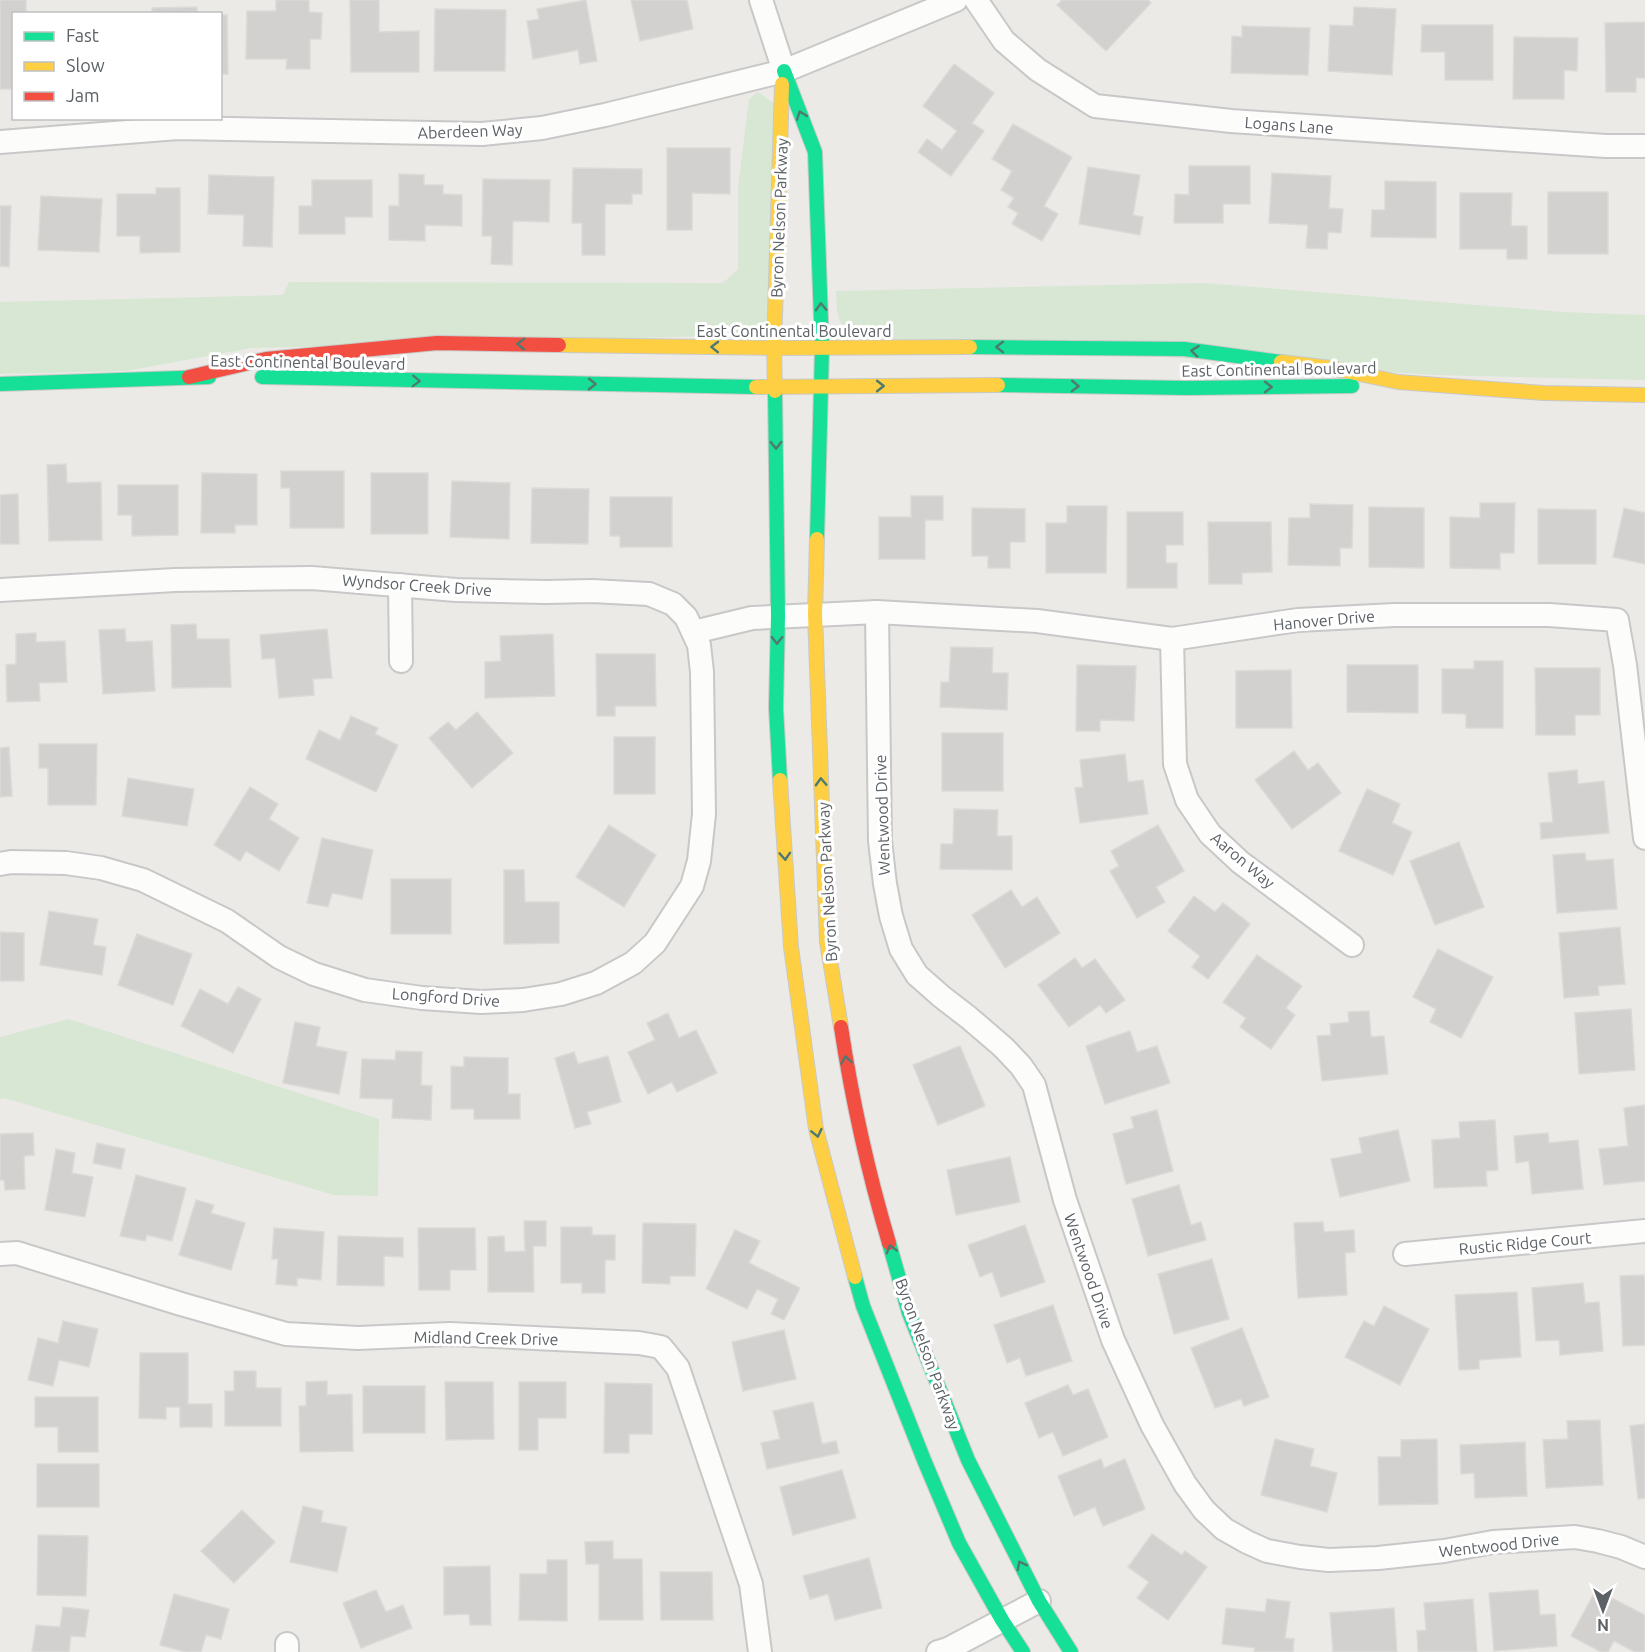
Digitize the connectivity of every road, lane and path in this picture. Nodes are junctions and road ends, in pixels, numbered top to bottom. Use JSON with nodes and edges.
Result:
{"nodes":[{"id":1,"x":761,"y":0,"type":"edge"},
{"id":2,"x":956,"y":0,"type":"edge"},
{"id":3,"x":976,"y":0,"type":"edge"},
{"id":4,"x":784,"y":71,"type":"junction"},
{"id":5,"x":0,"y":142,"type":"edge"},
{"id":6,"x":1645,"y":147,"type":"edge"},
{"id":7,"x":774,"y":348,"type":"junction"},
{"id":8,"x":822,"y":348,"type":"junction"},
{"id":9,"x":189,"y":376,"type":"junction"},
{"id":10,"x":1398,"y":382,"type":"junction"},
{"id":11,"x":0,"y":384,"type":"edge"},
{"id":12,"x":775,"y":387,"type":"junction"},
{"id":13,"x":822,"y":387,"type":"junction"},
{"id":14,"x":1645,"y":395,"type":"edge"},
{"id":15,"x":400,"y":585,"type":"junction"},
{"id":16,"x":0,"y":590,"type":"edge"},
{"id":17,"x":877,"y":612,"type":"junction"},
{"id":18,"x":815,"y":614,"type":"junction"},
{"id":19,"x":778,"y":616,"type":"junction"},
{"id":20,"x":694,"y":632,"type":"junction"},
{"id":21,"x":1172,"y":639,"type":"junction"},
{"id":22,"x":401,"y":661,"type":"dead end"},
{"id":23,"x":1645,"y":837,"type":"edge"},
{"id":24,"x":0,"y":864,"type":"edge"},
{"id":25,"x":1352,"y":945,"type":"dead end"},
{"id":26,"x":1645,"y":1231,"type":"edge"},
{"id":27,"x":0,"y":1254,"type":"edge"},
{"id":28,"x":1405,"y":1254,"type":"dead end"},
{"id":29,"x":1645,"y":1557,"type":"edge"},
{"id":30,"x":1039,"y":1601,"type":"junction"},
{"id":31,"x":1002,"y":1620,"type":"junction"},
{"id":32,"x":760,"y":1652,"type":"edge"},
{"id":33,"x":938,"y":1652,"type":"edge"},
{"id":34,"x":1023,"y":1652,"type":"edge"},
{"id":35,"x":1071,"y":1652,"type":"edge"}],
"edges":[{"from":1,"to":4,"type":"street","name":"Byron Nelson Parkway"},
{"from":2,"to":4,"type":"street","name":"Aberdeen Way"},
{"from":3,"to":6,"type":"street","name":"Logans Lane"},
{"from":4,"to":5,"type":"street","name":"Aberdeen Way"},
{"from":4,"to":7,"type":"street","name":"Byron Nelson Parkway"},
{"from":8,"to":4,"type":"street","name":"Byron Nelson Parkway","one_way":true},
{"from":7,"to":8,"type":"street","name":"East Continental Boulevard"},
{"from":7,"to":9,"type":"street","name":"East Continental Boulevard","one_way":true},
{"from":7,"to":12,"type":"street","name":"Byron Nelson Parkway"},
{"from":10,"to":8,"type":"street","name":"East Continental Boulevard","one_way":true},
{"from":8,"to":13,"type":"street","name":"Byron Nelson Parkway"},
{"from":9,"to":11,"type":"street","name":"East Continental Boulevard"},
{"from":9,"to":12,"type":"street","name":"East Continental Boulevard","one_way":true},
{"from":13,"to":10,"type":"street","name":"East Continental Boulevard","one_way":true},
{"from":10,"to":14,"type":"street","name":"East Continental Boulevard"},
{"from":12,"to":13,"type":"street","name":"East Continental Boulevard"},
{"from":12,"to":19,"type":"street","name":"Byron Nelson Parkway","one_way":true},
{"from":13,"to":18,"type":"street","name":"Byron Nelson Parkway"},
{"from":15,"to":16,"type":"street","name":"Wyndsor Creek Drive"},
{"from":15,"to":20,"type":"street","name":"Wyndsor Creek Drive"},
{"from":15,"to":22,"type":"street"},
{"from":17,"to":18,"type":"street","name":"Hanover Drive"},
{"from":17,"to":21,"type":"street","name":"Hanover Drive"},
{"from":17,"to":29,"type":"street","name":"Wentwood Drive"},
{"from":18,"to":19,"type":"street"},
{"from":30,"to":18,"type":"street","name":"Byron Nelson Parkway","one_way":true},
{"from":19,"to":20,"type":"street"},
{"from":19,"to":31,"type":"street","name":"Byron Nelson Parkway","one_way":true},
{"from":20,"to":24,"type":"street","name":"Longford Drive"},
{"from":21,"to":23,"type":"street","name":"Hanover Drive"},
{"from":21,"to":25,"type":"street","name":"Aaron Way"},
{"from":26,"to":28,"type":"street","name":"Rustic Ridge Court"},
{"from":27,"to":32,"type":"street","name":"Midland Creek Drive"},
{"from":30,"to":31,"type":"street"},
{"from":30,"to":35,"type":"street","name":"Byron Nelson Parkway"},
{"from":31,"to":33,"type":"street"},
{"from":31,"to":34,"type":"street","name":"Byron Nelson Parkway"}]}
